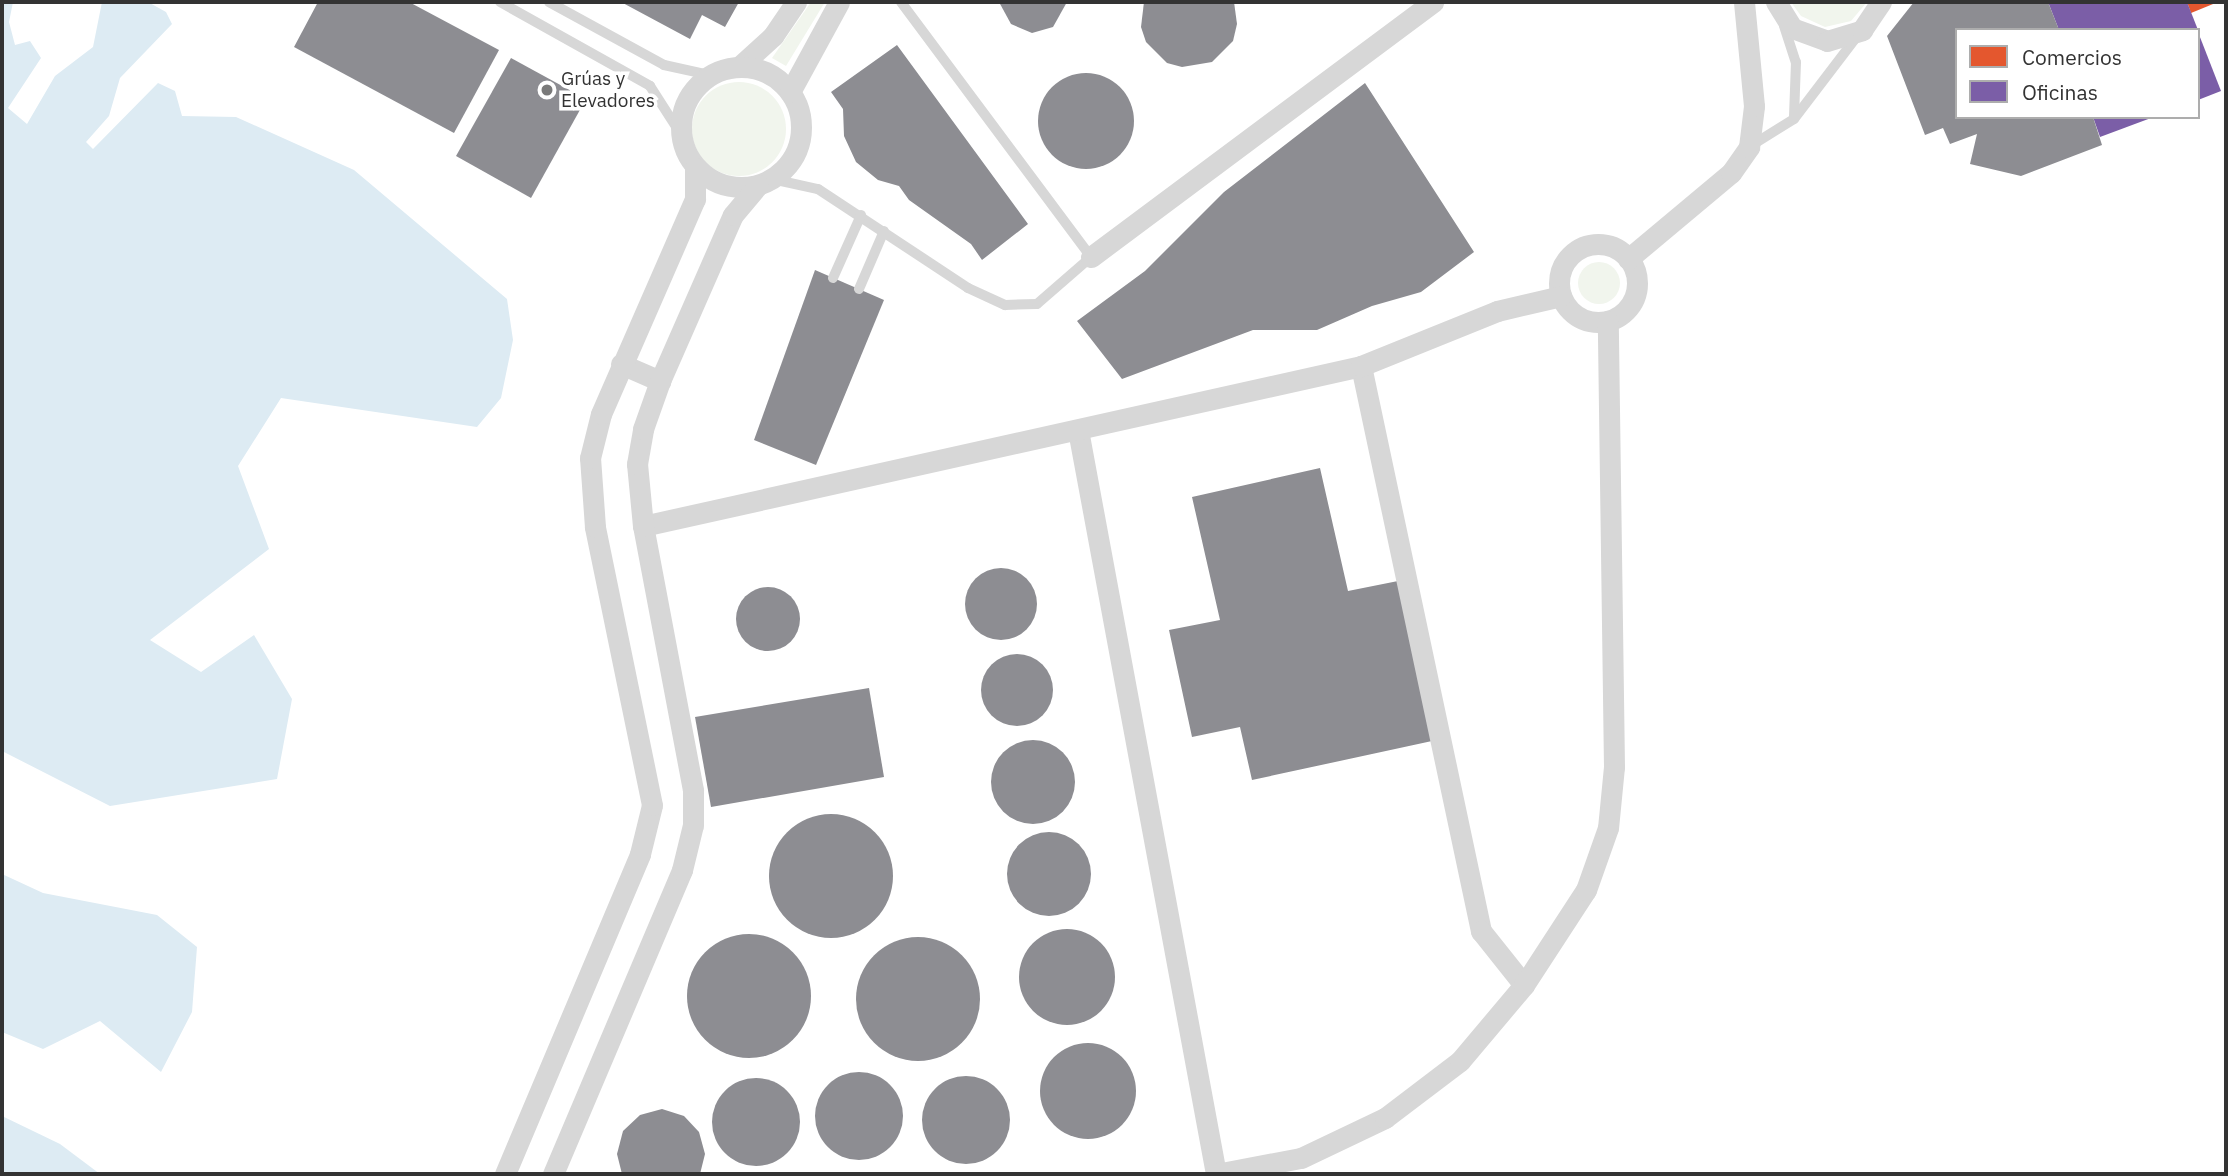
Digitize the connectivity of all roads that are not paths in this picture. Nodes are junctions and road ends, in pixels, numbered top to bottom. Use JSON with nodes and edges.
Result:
{"nodes":[{"id":1,"x":500,"y":2,"type":"edge"},
{"id":2,"x":549,"y":2,"type":"edge"},
{"id":3,"x":796,"y":2,"type":"edge"},
{"id":4,"x":839,"y":2,"type":"edge"},
{"id":5,"x":901,"y":2,"type":"edge"},
{"id":6,"x":1433,"y":2,"type":"edge"},
{"id":7,"x":1744,"y":2,"type":"edge"},
{"id":8,"x":1881,"y":5,"type":"edge"},
{"id":9,"x":1778,"y":8,"type":"edge"},
{"id":10,"x":1862,"y":30,"type":"junction"},
{"id":11,"x":740,"y":66,"type":"junction"},
{"id":12,"x":709,"y":75,"type":"junction"},
{"id":13,"x":790,"y":92,"type":"junction"},
{"id":14,"x":1794,"y":119,"type":"junction"},
{"id":15,"x":680,"y":132,"type":"junction"},
{"id":16,"x":1749,"y":147,"type":"junction"},
{"id":17,"x":695,"y":168,"type":"junction"},
{"id":18,"x":765,"y":182,"type":"junction"},
{"id":19,"x":861,"y":215,"type":"junction"},
{"id":20,"x":884,"y":231,"type":"junction"},
{"id":21,"x":1091,"y":257,"type":"junction"},
{"id":22,"x":1628,"y":259,"type":"junction"},
{"id":23,"x":833,"y":278,"type":"dead end"},
{"id":24,"x":859,"y":289,"type":"dead end"},
{"id":25,"x":1562,"y":296,"type":"junction"},
{"id":26,"x":1608,"y":321,"type":"junction"},
{"id":27,"x":621,"y":364,"type":"junction"},
{"id":28,"x":1362,"y":366,"type":"junction"},
{"id":29,"x":660,"y":381,"type":"junction"},
{"id":30,"x":1078,"y":430,"type":"junction"},
{"id":31,"x":643,"y":526,"type":"junction"},
{"id":32,"x":1524,"y":985,"type":"junction"},
{"id":33,"x":505,"y":1174,"type":"edge"},
{"id":34,"x":553,"y":1174,"type":"edge"},
{"id":35,"x":1216,"y":1174,"type":"edge"}],
"edges":[{"from":1,"to":15,"type":"lane"},
{"from":2,"to":12,"type":"lane"},
{"from":3,"to":11,"type":"street"},
{"from":4,"to":13,"type":"street"},
{"from":5,"to":21,"type":"lane"},
{"from":6,"to":21,"type":"street"},
{"from":7,"to":16,"type":"street"},
{"from":8,"to":10,"type":"street"},
{"from":9,"to":10,"type":"street"},
{"from":9,"to":14,"type":"lane"},
{"from":10,"to":14,"type":"lane"},
{"from":11,"to":12,"type":"street"},
{"from":11,"to":13,"type":"street"},
{"from":12,"to":15,"type":"street"},
{"from":13,"to":18,"type":"street"},
{"from":14,"to":16,"type":"lane"},
{"from":15,"to":17,"type":"street"},
{"from":16,"to":22,"type":"street"},
{"from":17,"to":18,"type":"street"},
{"from":17,"to":27,"type":"street"},
{"from":18,"to":19,"type":"lane"},
{"from":18,"to":29,"type":"street"},
{"from":19,"to":20,"type":"lane"},
{"from":19,"to":23,"type":"lane"},
{"from":20,"to":21,"type":"lane"},
{"from":20,"to":24,"type":"lane"},
{"from":22,"to":25,"type":"street"},
{"from":22,"to":26,"type":"street"},
{"from":25,"to":26,"type":"street"},
{"from":25,"to":28,"type":"street"},
{"from":26,"to":32,"type":"street"},
{"from":27,"to":29,"type":"street"},
{"from":27,"to":33,"type":"street"},
{"from":28,"to":30,"type":"street"},
{"from":28,"to":32,"type":"street"},
{"from":29,"to":31,"type":"street"},
{"from":30,"to":31,"type":"street"},
{"from":30,"to":35,"type":"street"},
{"from":31,"to":34,"type":"street"},
{"from":32,"to":35,"type":"street"}]}
